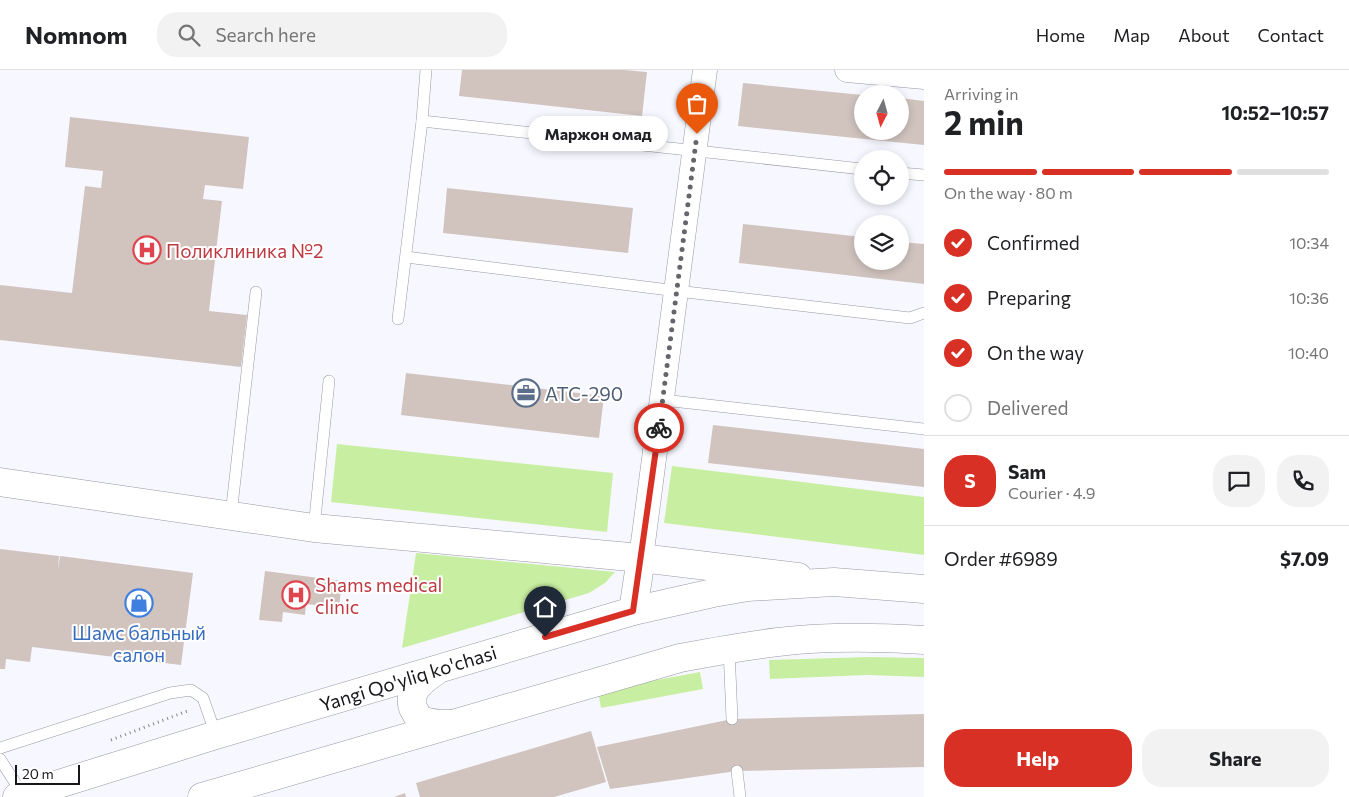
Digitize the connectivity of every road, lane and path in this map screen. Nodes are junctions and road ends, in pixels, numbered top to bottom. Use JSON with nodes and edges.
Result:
{"nodes":[{"id":1,"x":426,"y":70,"type":"edge"},
{"id":2,"x":706,"y":70,"type":"edge"},
{"id":3,"x":847,"y":70,"type":"edge"},
{"id":4,"x":924,"y":77,"type":"edge"},
{"id":5,"x":422,"y":121,"type":"junction"},
{"id":6,"x":695,"y":151,"type":"junction"},
{"id":7,"x":854,"y":168,"type":"edge"},
{"id":8,"x":909,"y":174,"type":"edge"},
{"id":9,"x":924,"y":175,"type":"edge"},
{"id":10,"x":406,"y":257,"type":"junction"},
{"id":11,"x":677,"y":291,"type":"junction"},
{"id":12,"x":256,"y":292,"type":"dead end"},
{"id":13,"x":924,"y":313,"type":"edge"},
{"id":14,"x":398,"y":319,"type":"dead end"},
{"id":15,"x":329,"y":381,"type":"dead end"},
{"id":16,"x":663,"y":400,"type":"junction"},
{"id":17,"x":924,"y":429,"type":"edge"},
{"id":18,"x":0,"y":482,"type":"edge"},
{"id":19,"x":231,"y":515,"type":"junction"},
{"id":20,"x":314,"y":528,"type":"junction"},
{"id":21,"x":641,"y":558,"type":"junction"},
{"id":22,"x":834,"y":582,"type":"junction"},
{"id":23,"x":919,"y":594,"type":"edge"},
{"id":24,"x":633,"y":611,"type":"junction"},
{"id":25,"x":918,"y":634,"type":"edge"},
{"id":26,"x":729,"y":649,"type":"junction"},
{"id":27,"x":439,"y":668,"type":"junction"},
{"id":28,"x":205,"y":704,"type":"junction"},
{"id":29,"x":732,"y":719,"type":"dead end"},
{"id":30,"x":453,"y":724,"type":"junction"},
{"id":31,"x":216,"y":735,"type":"junction"},
{"id":32,"x":107,"y":741,"type":"dead end"},
{"id":33,"x":0,"y":748,"type":"edge"},
{"id":34,"x":0,"y":759,"type":"edge"},
{"id":35,"x":738,"y":770,"type":"dead end"},
{"id":36,"x":20,"y":796,"type":"edge"},
{"id":37,"x":202,"y":797,"type":"edge"},
{"id":38,"x":740,"y":797,"type":"edge"}],
"edges":[{"from":1,"to":5,"type":"lane"},
{"from":2,"to":6,"type":"street"},
{"from":3,"to":4,"type":"street"},
{"from":5,"to":6,"type":"lane"},
{"from":5,"to":10,"type":"lane"},
{"from":6,"to":7,"type":"lane"},
{"from":6,"to":11,"type":"street"},
{"from":8,"to":9,"type":"lane"},
{"from":10,"to":11,"type":"lane"},
{"from":10,"to":14,"type":"lane"},
{"from":11,"to":13,"type":"lane"},
{"from":11,"to":16,"type":"street"},
{"from":12,"to":19,"type":"lane"},
{"from":15,"to":20,"type":"lane"},
{"from":16,"to":17,"type":"lane"},
{"from":16,"to":21,"type":"street"},
{"from":18,"to":19,"type":"main road"},
{"from":19,"to":20,"type":"main road"},
{"from":20,"to":21,"type":"main road"},
{"from":21,"to":22,"type":"main road"},
{"from":21,"to":24,"type":"main road"},
{"from":22,"to":23,"type":"main road","name":"Yangi Qo'yliq ko'chasi"},
{"from":22,"to":24,"type":"main road","name":"Yangi Qo'yliq ko'chasi"},
{"from":24,"to":27,"type":"main road","name":"Yangi Qo'yliq ko'chasi"},
{"from":25,"to":26,"type":"main road"},
{"from":26,"to":29,"type":"lane"},
{"from":26,"to":30,"type":"main road"},
{"from":27,"to":30,"type":"main road"},
{"from":27,"to":31,"type":"main road","name":"Yangi Qo'yliq ko'chasi"},
{"from":28,"to":31,"type":"lane"},
{"from":28,"to":32,"type":"path"},
{"from":28,"to":33,"type":"lane"},
{"from":30,"to":37,"type":"main road"},
{"from":31,"to":36,"type":"main road","name":"Yangi Qo'yliq ko'chasi"},
{"from":34,"to":36,"type":"lane"},
{"from":35,"to":38,"type":"lane"}]}
